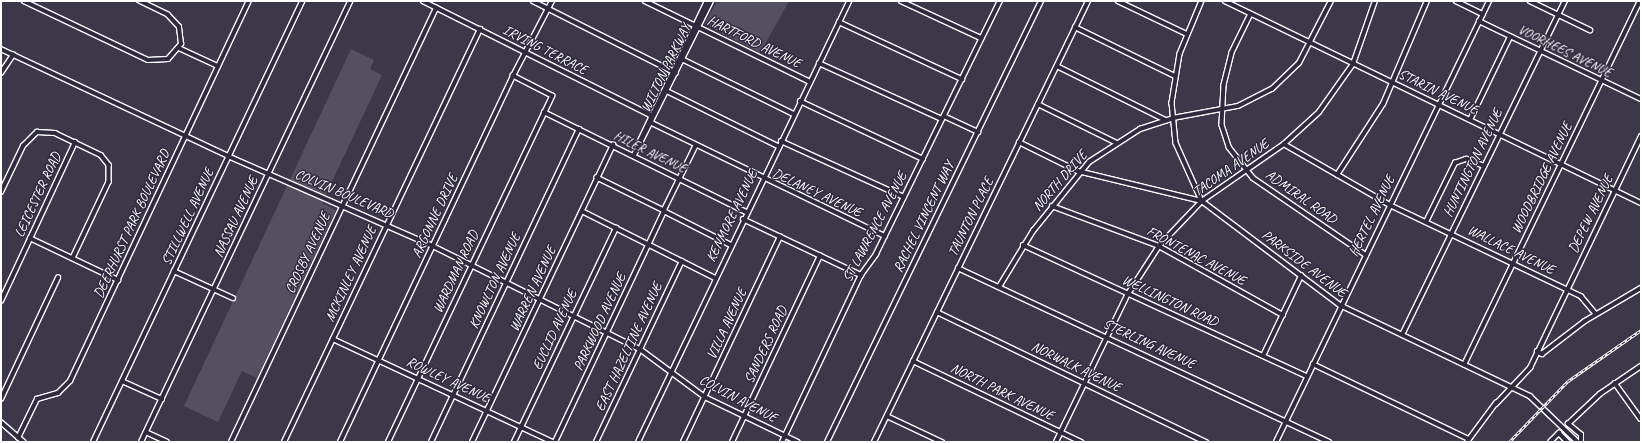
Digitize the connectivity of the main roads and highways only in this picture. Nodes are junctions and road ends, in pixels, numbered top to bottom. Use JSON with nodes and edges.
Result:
{"nodes":[{"id":1,"x":850,"y":1,"type":"edge"},
{"id":2,"x":638,"y":442,"type":"edge"}],
"edges":[{"from":1,"to":2,"type":"main road","name":"KENMORE AVENUE"}]}
